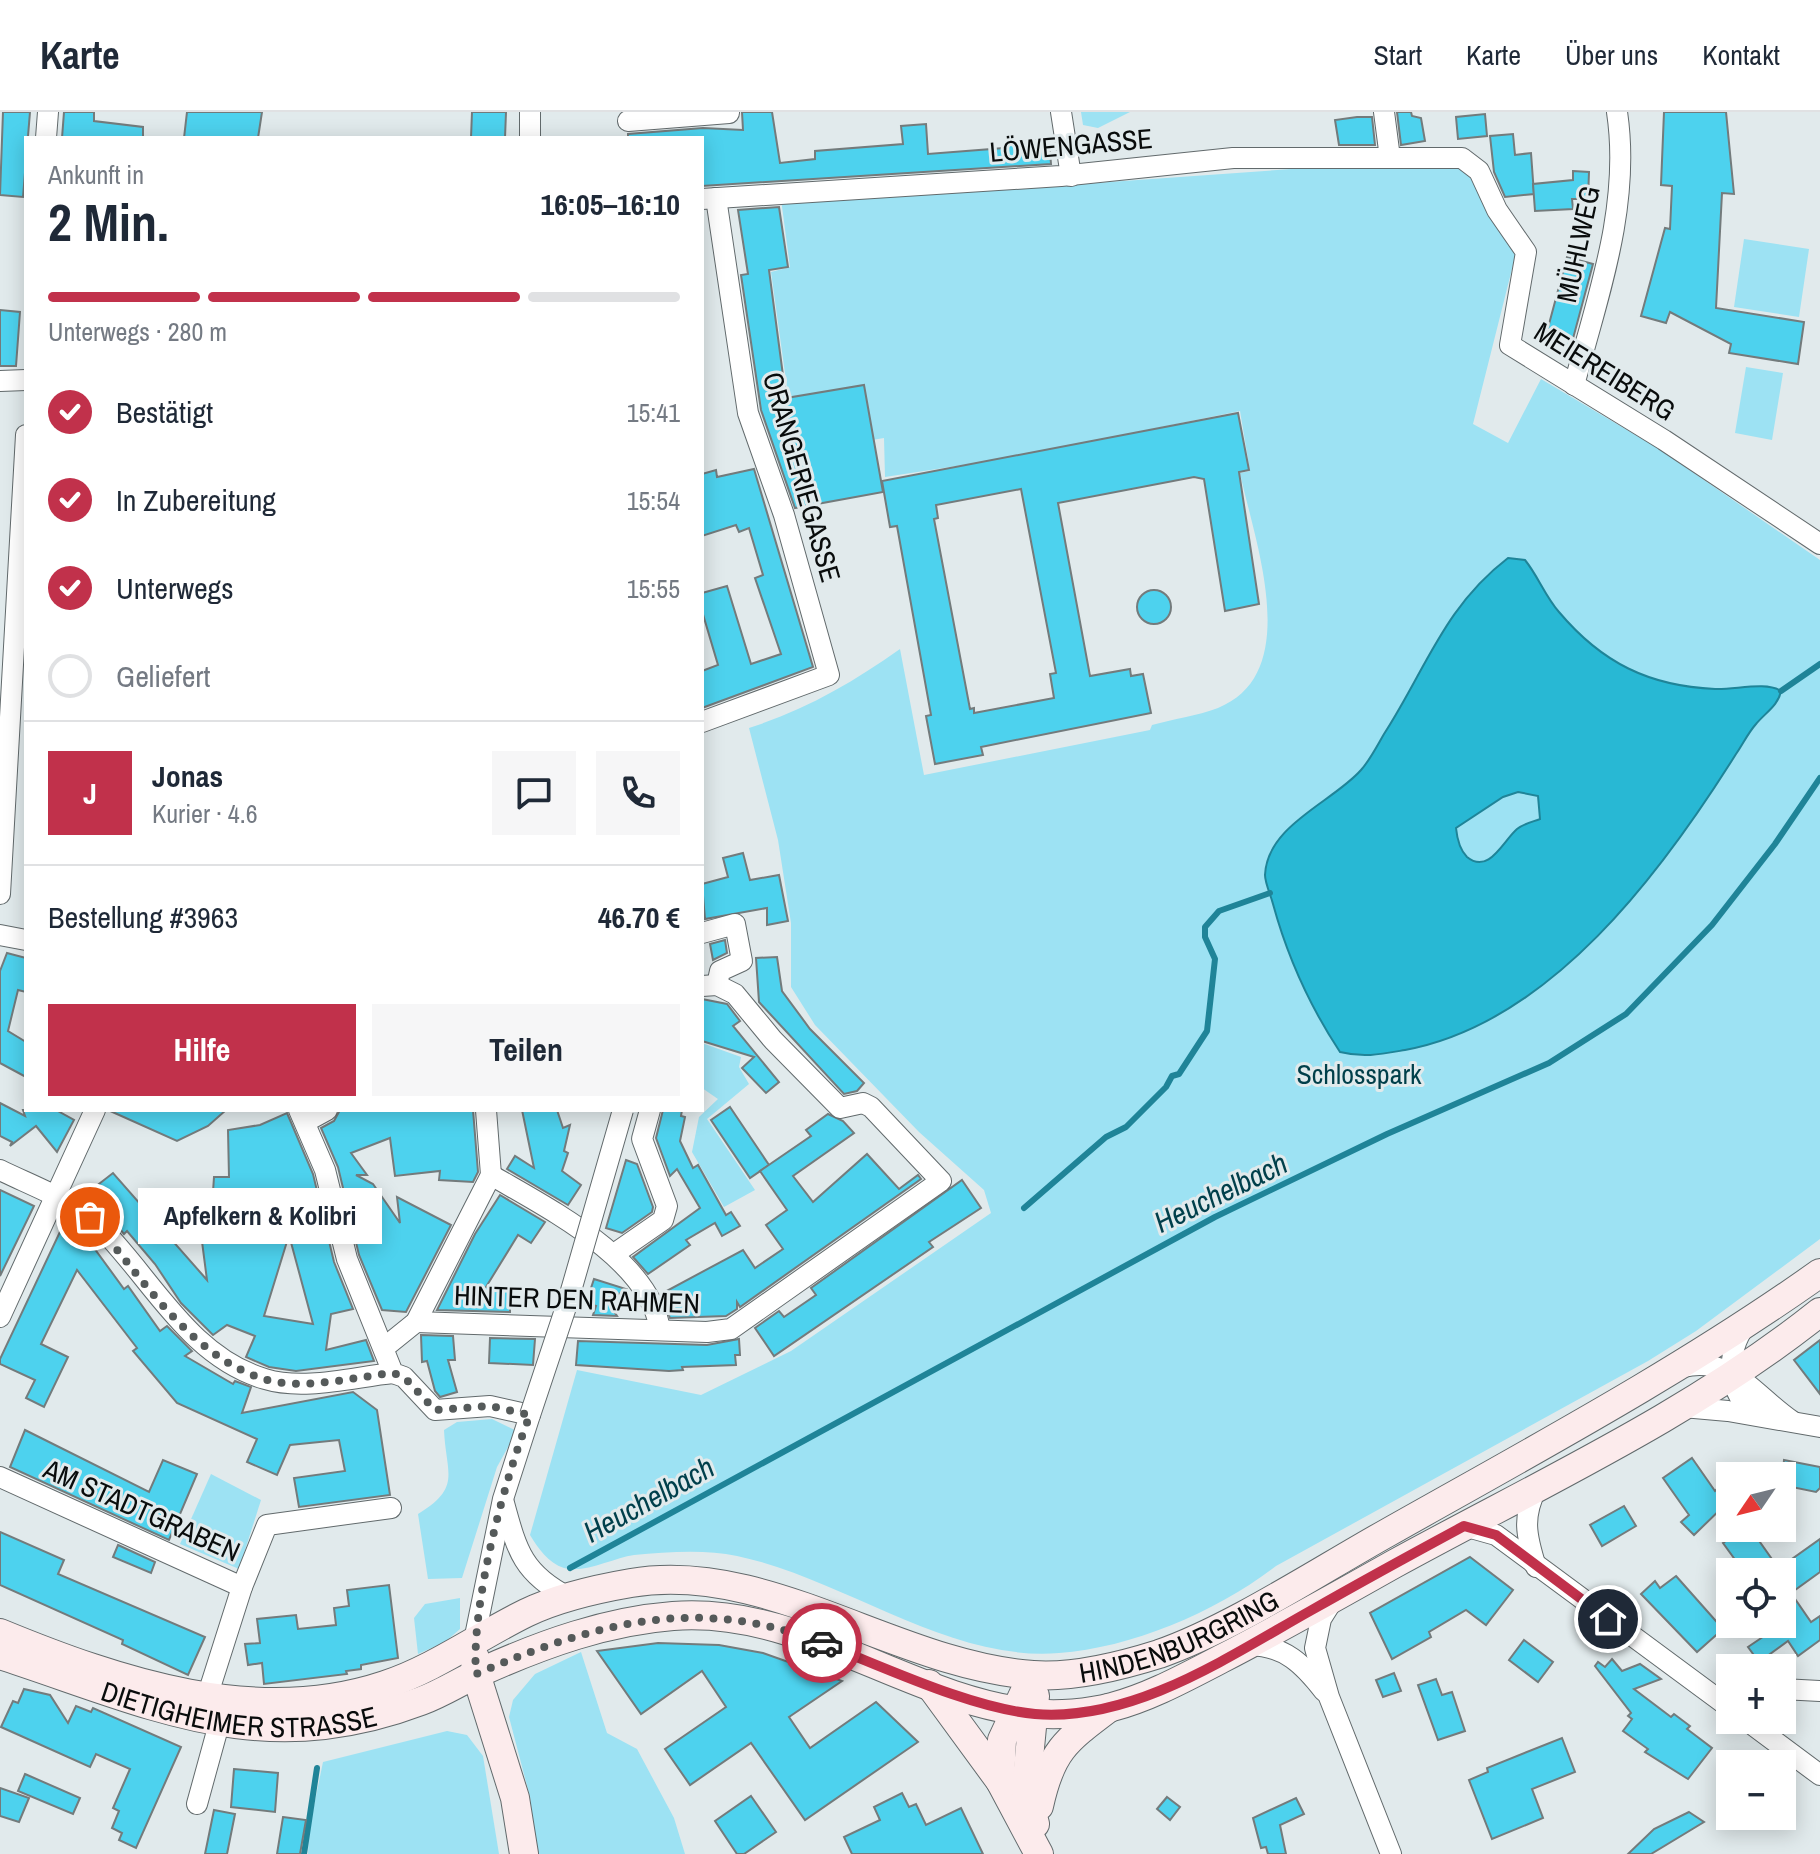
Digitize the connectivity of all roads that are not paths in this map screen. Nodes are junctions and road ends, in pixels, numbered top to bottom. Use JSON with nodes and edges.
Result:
{"nodes":[{"id":1,"x":48,"y":112,"type":"edge"},
{"id":2,"x":530,"y":112,"type":"edge"},
{"id":3,"x":1061,"y":112,"type":"edge"},
{"id":4,"x":1384,"y":112,"type":"edge"},
{"id":5,"x":1617,"y":112,"type":"edge"},
{"id":6,"x":729,"y":113,"type":"edge"},
{"id":7,"x":628,"y":121,"type":"dead end"},
{"id":8,"x":46,"y":136,"type":"edge"},
{"id":9,"x":530,"y":136,"type":"edge"},
{"id":10,"x":1445,"y":157,"type":"joint"},
{"id":11,"x":1390,"y":158,"type":"junction"},
{"id":12,"x":1071,"y":176,"type":"junction"},
{"id":13,"x":709,"y":199,"type":"edge"},
{"id":14,"x":24,"y":380,"type":"edge"},
{"id":15,"x":0,"y":381,"type":"edge"},
{"id":16,"x":1574,"y":385,"type":"junction"},
{"id":17,"x":24,"y":507,"type":"edge"},
{"id":18,"x":1820,"y":544,"type":"edge"},
{"id":19,"x":20,"y":650,"type":"edge"},
{"id":20,"x":704,"y":721,"type":"edge"},
{"id":21,"x":0,"y":894,"type":"edge"},
{"id":22,"x":704,"y":932,"type":"edge"},
{"id":23,"x":0,"y":935,"type":"edge"},
{"id":24,"x":24,"y":940,"type":"edge"},
{"id":25,"x":710,"y":985,"type":"edge"},
{"id":26,"x":94,"y":1112,"type":"edge"},
{"id":27,"x":486,"y":1112,"type":"edge"},
{"id":28,"x":622,"y":1112,"type":"edge"},
{"id":29,"x":649,"y":1112,"type":"edge"},
{"id":30,"x":302,"y":1116,"type":"edge"},
{"id":31,"x":0,"y":1170,"type":"edge"},
{"id":32,"x":491,"y":1175,"type":"junction"},
{"id":33,"x":54,"y":1198,"type":"junction"},
{"id":34,"x":614,"y":1254,"type":"junction"},
{"id":35,"x":1820,"y":1273,"type":"edge"},
{"id":36,"x":1820,"y":1312,"type":"edge"},
{"id":37,"x":0,"y":1317,"type":"edge"},
{"id":38,"x":416,"y":1322,"type":"junction"},
{"id":39,"x":1749,"y":1322,"type":"junction"},
{"id":40,"x":660,"y":1330,"type":"junction"},
{"id":41,"x":1778,"y":1343,"type":"junction"},
{"id":42,"x":385,"y":1347,"type":"junction"},
{"id":43,"x":1678,"y":1369,"type":"junction"},
{"id":44,"x":393,"y":1373,"type":"junction"},
{"id":45,"x":1732,"y":1374,"type":"junction"},
{"id":46,"x":1758,"y":1391,"type":"junction"},
{"id":47,"x":1683,"y":1407,"type":"junction"},
{"id":48,"x":530,"y":1415,"type":"junction"},
{"id":49,"x":1764,"y":1419,"type":"junction"},
{"id":50,"x":1792,"y":1421,"type":"junction"},
{"id":51,"x":1820,"y":1427,"type":"edge"},
{"id":52,"x":0,"y":1477,"type":"edge"},
{"id":53,"x":1538,"y":1485,"type":"junction"},
{"id":54,"x":503,"y":1499,"type":"junction"},
{"id":55,"x":391,"y":1508,"type":"dead end"},
{"id":56,"x":1464,"y":1526,"type":"junction"},
{"id":57,"x":1536,"y":1567,"type":"junction"},
{"id":58,"x":242,"y":1587,"type":"junction"},
{"id":59,"x":1336,"y":1597,"type":"junction"},
{"id":60,"x":570,"y":1598,"type":"junction"},
{"id":61,"x":0,"y":1633,"type":"edge"},
{"id":62,"x":474,"y":1641,"type":"junction"},
{"id":63,"x":1250,"y":1645,"type":"junction"},
{"id":64,"x":0,"y":1655,"type":"edge"},
{"id":65,"x":476,"y":1674,"type":"junction"},
{"id":66,"x":1035,"y":1675,"type":"junction"},
{"id":67,"x":928,"y":1684,"type":"junction"},
{"id":68,"x":1703,"y":1689,"type":"junction"},
{"id":69,"x":1716,"y":1689,"type":"edge"},
{"id":70,"x":1796,"y":1690,"type":"edge"},
{"id":71,"x":1820,"y":1691,"type":"edge"},
{"id":72,"x":207,"y":1697,"type":"junction"},
{"id":73,"x":1329,"y":1697,"type":"junction"},
{"id":74,"x":1716,"y":1698,"type":"edge"},
{"id":75,"x":1109,"y":1708,"type":"junction"},
{"id":76,"x":1025,"y":1712,"type":"junction"},
{"id":77,"x":219,"y":1724,"type":"junction"},
{"id":78,"x":1765,"y":1734,"type":"edge"},
{"id":79,"x":1820,"y":1775,"type":"edge"},
{"id":80,"x":1000,"y":1781,"type":"junction"},
{"id":81,"x":197,"y":1804,"type":"dead end"},
{"id":82,"x":1035,"y":1823,"type":"junction"},
{"id":83,"x":524,"y":1854,"type":"edge"},
{"id":84,"x":1038,"y":1854,"type":"edge"},
{"id":85,"x":1391,"y":1854,"type":"edge"}],
"edges":[{"from":1,"to":8,"type":"street"},
{"from":2,"to":9,"type":"street"},
{"from":3,"to":12,"type":"street"},
{"from":4,"to":11,"type":"street"},
{"from":5,"to":16,"type":"street","name":"MÜHLWEG"},
{"from":6,"to":7,"type":"street"},
{"from":10,"to":11,"type":"street","name":"LÖWENGASSE"},
{"from":10,"to":16,"type":"street","name":"MEIEREIBERG"},
{"from":11,"to":12,"type":"street","name":"LÖWENGASSE"},
{"from":12,"to":13,"type":"street","name":"LÖWENGASSE"},
{"from":13,"to":20,"type":"street","name":"ORANGERIEGASSE"},
{"from":14,"to":15,"type":"street"},
{"from":16,"to":18,"type":"street","name":"MEIEREIBERG"},
{"from":17,"to":19,"type":"street"},
{"from":19,"to":21,"type":"street"},
{"from":22,"to":25,"type":"street"},
{"from":23,"to":24,"type":"street"},
{"from":25,"to":40,"type":"street","name":"HINTER DEN RAHMEN"},
{"from":26,"to":33,"type":"street"},
{"from":27,"to":32,"type":"street"},
{"from":28,"to":48,"type":"street","bridge":true},
{"from":29,"to":34,"type":"street"},
{"from":30,"to":42,"type":"street"},
{"from":31,"to":33,"type":"street"},
{"from":32,"to":34,"type":"street"},
{"from":32,"to":38,"type":"street"},
{"from":33,"to":37,"type":"street"},
{"from":33,"to":44,"type":"street"},
{"from":34,"to":40,"type":"street"},
{"from":35,"to":39,"type":"street","name":"HINDENBURGRING"},
{"from":36,"to":41,"type":"street","name":"HINDENBURGRING"},
{"from":38,"to":40,"type":"street","name":"HINTER DEN RAHMEN"},
{"from":38,"to":42,"type":"street"},
{"from":39,"to":43,"type":"street","name":"HINDENBURGRING"},
{"from":39,"to":45,"type":"street"},
{"from":41,"to":45,"type":"street","name":"HINDENBURGRING"},
{"from":41,"to":46,"type":"street"},
{"from":42,"to":44,"type":"street"},
{"from":43,"to":45,"type":"street"},
{"from":43,"to":66,"type":"street","name":"HINDENBURGRING"},
{"from":44,"to":48,"type":"street"},
{"from":45,"to":46,"type":"street"},
{"from":45,"to":47,"type":"street","name":"HINDENBURGRING"},
{"from":45,"to":49,"type":"street"},
{"from":46,"to":50,"type":"street"},
{"from":47,"to":49,"type":"street"},
{"from":47,"to":53,"type":"street","name":"HINDENBURGRING"},
{"from":48,"to":54,"type":"street"},
{"from":49,"to":50,"type":"street"},
{"from":50,"to":51,"type":"street"},
{"from":52,"to":58,"type":"street","name":"AM STADTGRABEN"},
{"from":53,"to":56,"type":"street","name":"HINDENBURGRING"},
{"from":53,"to":57,"type":"street"},
{"from":54,"to":60,"type":"street"},
{"from":54,"to":62,"type":"street"},
{"from":55,"to":58,"type":"street"},
{"from":56,"to":57,"type":"street"},
{"from":56,"to":59,"type":"street","name":"HINDENBURGRING"},
{"from":57,"to":68,"type":"street"},
{"from":58,"to":72,"type":"street","name":"AM STADTGRABEN"},
{"from":59,"to":63,"type":"street","name":"HINDENBURGRING"},
{"from":59,"to":73,"type":"street"},
{"from":60,"to":62,"type":"street","name":"HINDENBURGRING"},
{"from":60,"to":66,"type":"street","name":"HINDENBURGRING"},
{"from":61,"to":72,"type":"street","name":"DIETIGHEIMER STRASSE"},
{"from":62,"to":65,"type":"street"},
{"from":62,"to":72,"type":"street","name":"DIETIGHEIMER STRASSE"},
{"from":63,"to":73,"type":"street"},
{"from":63,"to":75,"type":"street","name":"HINDENBURGRING"},
{"from":64,"to":77,"type":"street","name":"DIETIGHEIMER STRASSE"},
{"from":65,"to":67,"type":"street","name":"HINDENBURGRING"},
{"from":65,"to":77,"type":"street","name":"DIETIGHEIMER STRASSE"},
{"from":65,"to":83,"type":"street"},
{"from":66,"to":76,"type":"street"},
{"from":67,"to":76,"type":"street","name":"HINDENBURGRING"},
{"from":67,"to":80,"type":"street"},
{"from":68,"to":69,"type":"street"},
{"from":68,"to":74,"type":"street"},
{"from":70,"to":71,"type":"street"},
{"from":73,"to":85,"type":"street"},
{"from":75,"to":76,"type":"street","name":"HINDENBURGRING"},
{"from":75,"to":82,"type":"street"},
{"from":76,"to":80,"type":"street"},
{"from":76,"to":82,"type":"street"},
{"from":77,"to":81,"type":"street"},
{"from":78,"to":79,"type":"street"},
{"from":80,"to":84,"type":"street"},
{"from":82,"to":84,"type":"street"}]}
